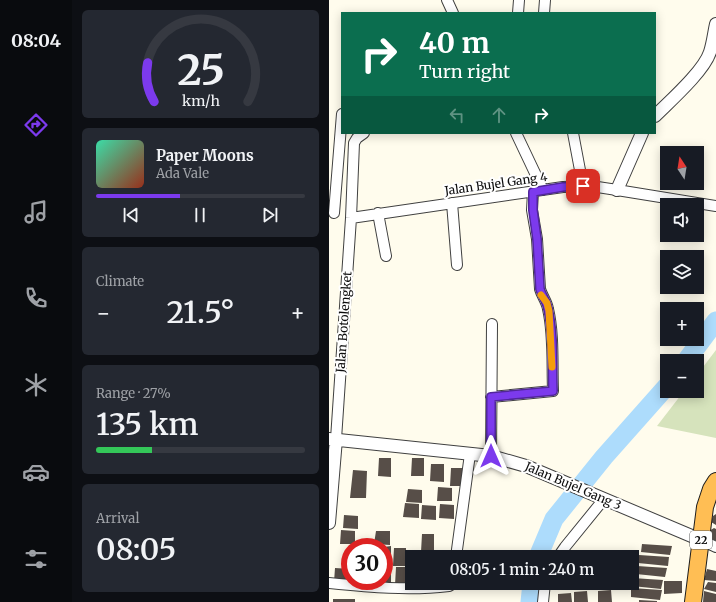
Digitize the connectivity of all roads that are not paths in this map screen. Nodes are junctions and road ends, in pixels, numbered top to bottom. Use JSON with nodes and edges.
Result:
{"nodes":[{"id":1,"x":447,"y":0,"type":"edge"},
{"id":2,"x":519,"y":0,"type":"edge"},
{"id":3,"x":545,"y":0,"type":"edge"},
{"id":4,"x":453,"y":12,"type":"edge"},
{"id":5,"x":518,"y":12,"type":"edge"},
{"id":6,"x":544,"y":12,"type":"edge"},
{"id":7,"x":716,"y":24,"type":"edge"},
{"id":8,"x":656,"y":115,"type":"edge"},
{"id":9,"x":341,"y":123,"type":"edge"},
{"id":10,"x":363,"y":134,"type":"edge"},
{"id":11,"x":516,"y":134,"type":"edge"},
{"id":12,"x":573,"y":134,"type":"edge"},
{"id":13,"x":642,"y":134,"type":"edge"},
{"id":14,"x":583,"y":186,"type":"junction"},
{"id":15,"x":543,"y":190,"type":"junction"},
{"id":16,"x":617,"y":190,"type":"junction"},
{"id":17,"x":451,"y":203,"type":"junction"},
{"id":18,"x":716,"y":206,"type":"edge"},
{"id":19,"x":331,"y":213,"type":"edge"},
{"id":20,"x":378,"y":213,"type":"junction"},
{"id":21,"x":351,"y":215,"type":"junction"},
{"id":22,"x":386,"y":256,"type":"dead end"},
{"id":23,"x":457,"y":265,"type":"dead end"},
{"id":24,"x":492,"y":324,"type":"dead end"},
{"id":25,"x":491,"y":397,"type":"junction"},
{"id":26,"x":332,"y":439,"type":"edge"},
{"id":27,"x":470,"y":454,"type":"junction"},
{"id":28,"x":491,"y":456,"type":"junction"},
{"id":29,"x":716,"y":481,"type":"edge"},
{"id":30,"x":330,"y":497,"type":"edge"},
{"id":31,"x":601,"y":498,"type":"junction"},
{"id":32,"x":329,"y":523,"type":"edge"},
{"id":33,"x":701,"y":540,"type":"junction"},
{"id":34,"x":716,"y":547,"type":"edge"},
{"id":35,"x":457,"y":550,"type":"edge"},
{"id":36,"x":563,"y":550,"type":"edge"},
{"id":37,"x":329,"y":584,"type":"edge"},
{"id":38,"x":405,"y":589,"type":"edge"},
{"id":39,"x":544,"y":590,"type":"edge"},
{"id":40,"x":543,"y":602,"type":"edge"},
{"id":41,"x":693,"y":602,"type":"edge"}],
"edges":[{"from":1,"to":4,"type":"street"},
{"from":2,"to":5,"type":"street"},
{"from":3,"to":6,"type":"street"},
{"from":7,"to":8,"type":"street"},
{"from":9,"to":19,"type":"street"},
{"from":10,"to":21,"type":"street","name":"Jalan Botolengket"},
{"from":11,"to":15,"type":"street"},
{"from":12,"to":14,"type":"street"},
{"from":13,"to":16,"type":"street"},
{"from":14,"to":15,"type":"street","name":"Jalan Bujel Gang 4"},
{"from":14,"to":16,"type":"street","name":"Jalan Bujel Gang 4"},
{"from":15,"to":17,"type":"street","name":"Jalan Bujel Gang 4"},
{"from":15,"to":25,"type":"street"},
{"from":16,"to":18,"type":"street","name":"Jalan Bujel Gang 4"},
{"from":17,"to":20,"type":"street","name":"Jalan Bujel Gang 4"},
{"from":17,"to":23,"type":"street"},
{"from":19,"to":21,"type":"street","name":"Jalan Bujel Gang 4"},
{"from":20,"to":21,"type":"street","name":"Jalan Bujel Gang 4"},
{"from":20,"to":22,"type":"street"},
{"from":21,"to":26,"type":"street","name":"Jalan Botolengket"},
{"from":24,"to":25,"type":"street"},
{"from":25,"to":28,"type":"street"},
{"from":26,"to":27,"type":"street","name":"Jalan Bujel Gang 3"},
{"from":26,"to":30,"type":"street","name":"Jalan Botolengket"},
{"from":27,"to":28,"type":"street","name":"Jalan Bujel Gang 3"},
{"from":27,"to":35,"type":"street"},
{"from":28,"to":31,"type":"street","name":"Jalan Bujel Gang 3"},
{"from":29,"to":33,"type":"highway","number":"22"},
{"from":30,"to":32,"type":"street","name":"Jalan Botolengket"},
{"from":31,"to":33,"type":"street","name":"Jalan Bujel Gang 3"},
{"from":31,"to":36,"type":"street"},
{"from":33,"to":34,"type":"street","name":"Jalan Bujel Gang 3"},
{"from":33,"to":41,"type":"highway","number":"22"},
{"from":37,"to":38,"type":"street"},
{"from":39,"to":40,"type":"street"}]}
